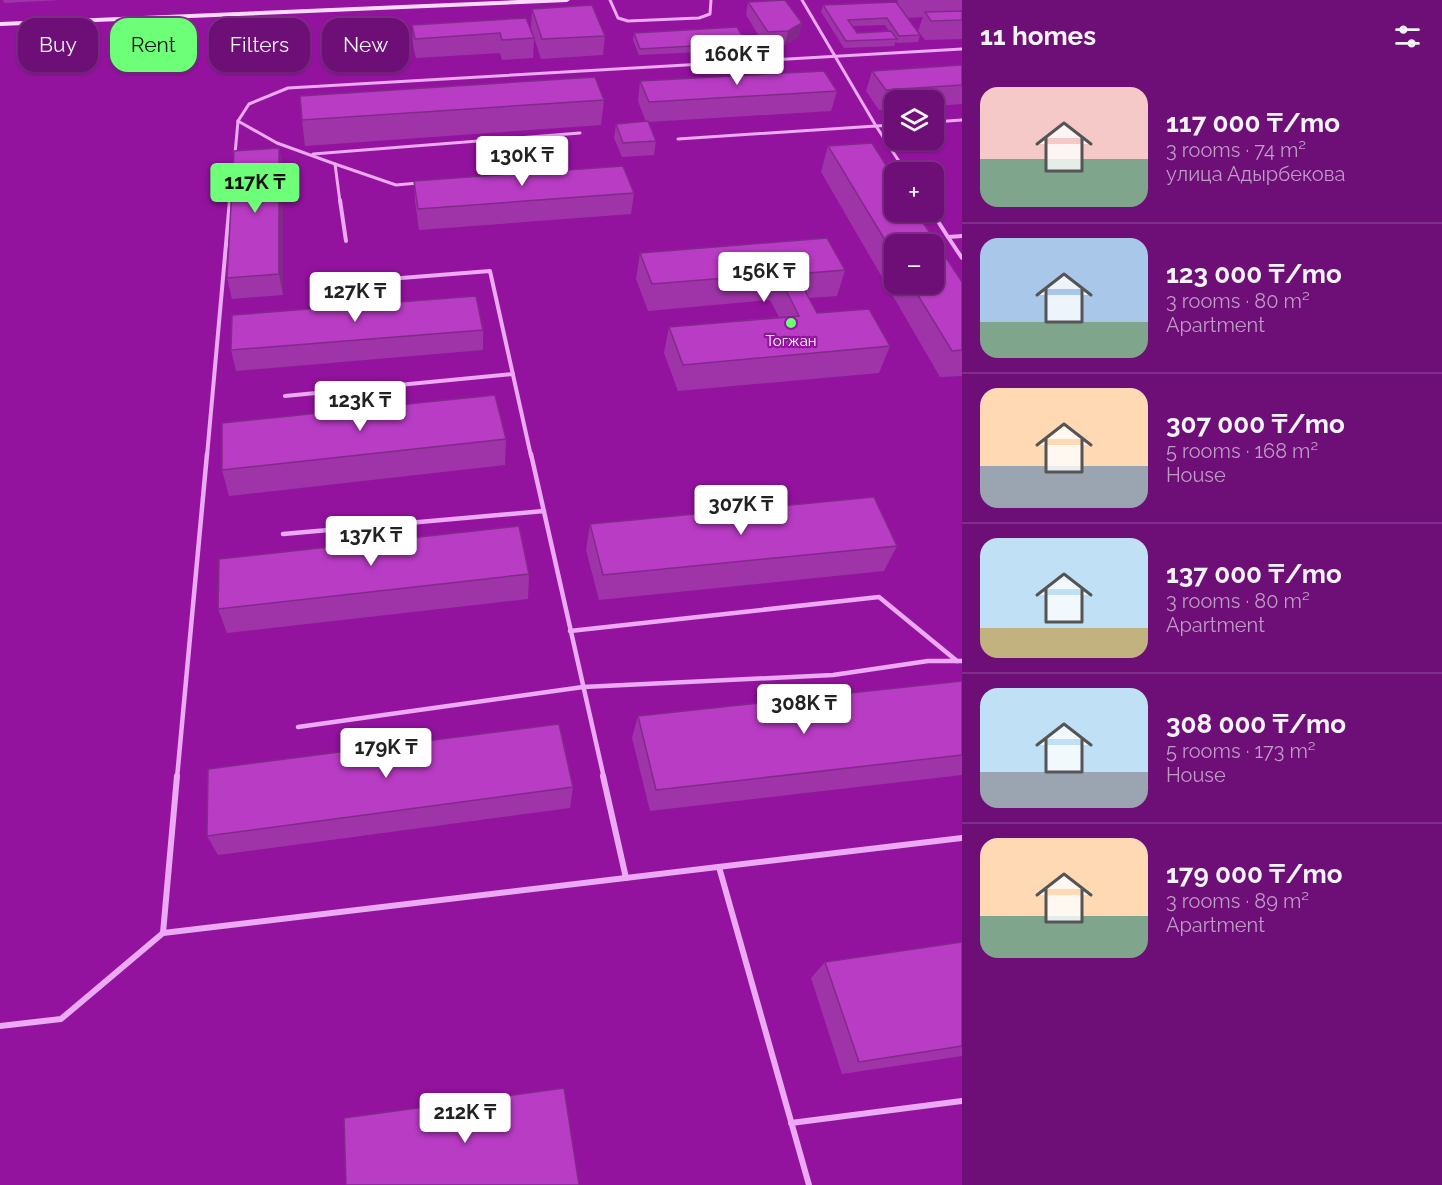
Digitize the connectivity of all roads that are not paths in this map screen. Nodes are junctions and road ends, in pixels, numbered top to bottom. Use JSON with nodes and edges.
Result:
{"nodes":[{"id":1,"x":567,"y":0,"type":"edge"},
{"id":2,"x":610,"y":0,"type":"edge"},
{"id":3,"x":711,"y":0,"type":"edge"},
{"id":4,"x":802,"y":0,"type":"edge"},
{"id":5,"x":0,"y":24,"type":"edge"},
{"id":6,"x":962,"y":49,"type":"edge"},
{"id":7,"x":835,"y":58,"type":"junction"},
{"id":8,"x":962,"y":120,"type":"edge"},
{"id":9,"x":238,"y":121,"type":"junction"},
{"id":10,"x":944,"y":121,"type":"edge"},
{"id":11,"x":876,"y":126,"type":"junction"},
{"id":12,"x":884,"y":126,"type":"edge"},
{"id":13,"x":580,"y":133,"type":"dead end"},
{"id":14,"x":678,"y":139,"type":"dead end"},
{"id":15,"x":310,"y":154,"type":"junction"},
{"id":16,"x":899,"y":162,"type":"edge"},
{"id":17,"x":335,"y":164,"type":"junction"},
{"id":18,"x":419,"y":183,"type":"edge"},
{"id":19,"x":938,"y":222,"type":"edge"},
{"id":20,"x":962,"y":236,"type":"edge"},
{"id":21,"x":948,"y":237,"type":"junction"},
{"id":22,"x":346,"y":241,"type":"dead end"},
{"id":23,"x":962,"y":258,"type":"edge"},
{"id":24,"x":376,"y":280,"type":"dead end"},
{"id":25,"x":513,"y":374,"type":"junction"},
{"id":26,"x":285,"y":396,"type":"dead end"},
{"id":27,"x":543,"y":511,"type":"junction"},
{"id":28,"x":283,"y":534,"type":"dead end"},
{"id":29,"x":570,"y":631,"type":"junction"},
{"id":30,"x":959,"y":661,"type":"edge"},
{"id":31,"x":583,"y":687,"type":"junction"},
{"id":32,"x":298,"y":727,"type":"dead end"},
{"id":33,"x":962,"y":838,"type":"edge"},
{"id":34,"x":719,"y":867,"type":"junction"},
{"id":35,"x":626,"y":878,"type":"junction"},
{"id":36,"x":164,"y":933,"type":"junction"},
{"id":37,"x":0,"y":1026,"type":"edge"},
{"id":38,"x":962,"y":1101,"type":"edge"},
{"id":39,"x":791,"y":1123,"type":"junction"},
{"id":40,"x":809,"y":1185,"type":"edge"}],
"edges":[{"from":1,"to":5,"type":"main road"},
{"from":2,"to":3,"type":"lane"},
{"from":4,"to":7,"type":"lane"},
{"from":6,"to":7,"type":"lane"},
{"from":7,"to":9,"type":"lane"},
{"from":7,"to":11,"type":"lane"},
{"from":8,"to":10,"type":"lane"},
{"from":9,"to":15,"type":"lane"},
{"from":9,"to":36,"type":"lane"},
{"from":11,"to":12,"type":"lane"},
{"from":11,"to":14,"type":"lane"},
{"from":11,"to":16,"type":"lane"},
{"from":13,"to":15,"type":"lane"},
{"from":15,"to":17,"type":"lane"},
{"from":17,"to":18,"type":"lane"},
{"from":17,"to":22,"type":"lane"},
{"from":19,"to":21,"type":"lane"},
{"from":20,"to":21,"type":"lane"},
{"from":21,"to":23,"type":"lane"},
{"from":24,"to":25,"type":"lane"},
{"from":25,"to":26,"type":"lane"},
{"from":25,"to":27,"type":"lane"},
{"from":27,"to":28,"type":"lane"},
{"from":27,"to":29,"type":"lane"},
{"from":29,"to":30,"type":"lane"},
{"from":29,"to":31,"type":"lane"},
{"from":30,"to":31,"type":"lane"},
{"from":31,"to":32,"type":"lane"},
{"from":31,"to":35,"type":"lane"},
{"from":33,"to":34,"type":"lane"},
{"from":34,"to":35,"type":"lane"},
{"from":34,"to":39,"type":"lane"},
{"from":35,"to":36,"type":"lane"},
{"from":36,"to":37,"type":"lane"},
{"from":38,"to":39,"type":"lane"},
{"from":39,"to":40,"type":"lane"}]}
